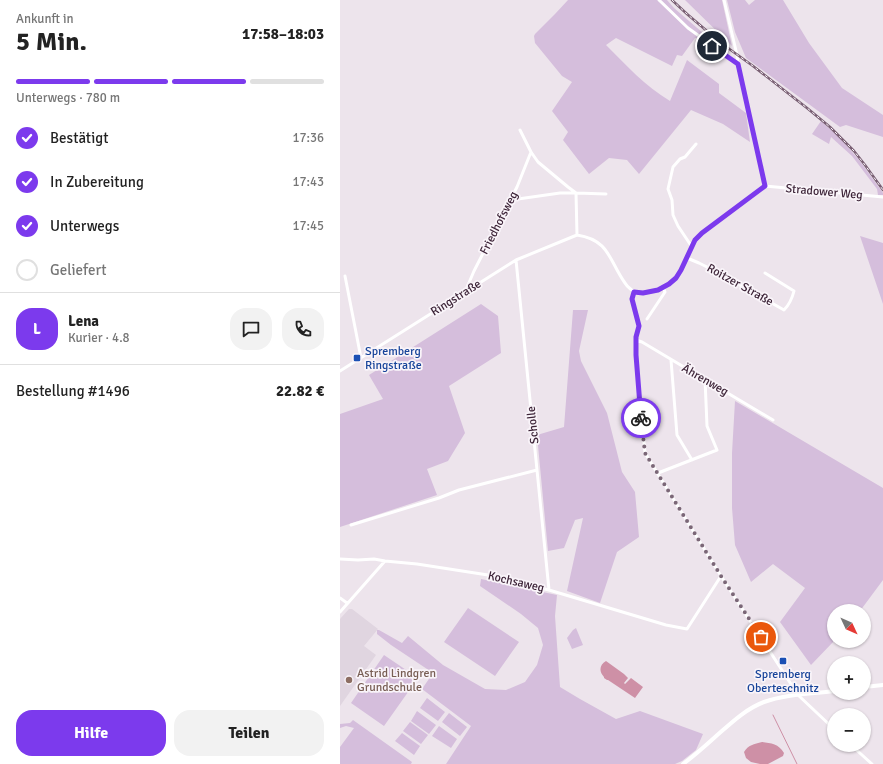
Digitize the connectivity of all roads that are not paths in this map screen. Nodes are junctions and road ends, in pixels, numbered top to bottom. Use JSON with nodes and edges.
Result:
{"nodes":[{"id":1,"x":659,"y":0,"type":"edge"},
{"id":2,"x":724,"y":0,"type":"edge"},
{"id":3,"x":738,"y":64,"type":"junction"},
{"id":4,"x":520,"y":130,"type":"dead end"},
{"id":5,"x":696,"y":144,"type":"dead end"},
{"id":6,"x":531,"y":152,"type":"junction"},
{"id":7,"x":765,"y":186,"type":"junction"},
{"id":8,"x":576,"y":193,"type":"junction"},
{"id":9,"x":606,"y":194,"type":"dead end"},
{"id":10,"x":883,"y":197,"type":"edge"},
{"id":11,"x":511,"y":200,"type":"junction"},
{"id":12,"x":577,"y":235,"type":"junction"},
{"id":13,"x":692,"y":247,"type":"junction"},
{"id":14,"x":687,"y":258,"type":"junction"},
{"id":15,"x":516,"y":260,"type":"junction"},
{"id":16,"x":765,"y":273,"type":"dead end"},
{"id":17,"x":345,"y":276,"type":"dead end"},
{"id":18,"x":664,"y":288,"type":"junction"},
{"id":19,"x":465,"y":292,"type":"junction"},
{"id":20,"x":634,"y":292,"type":"junction"},
{"id":21,"x":647,"y":319,"type":"dead end"},
{"id":22,"x":636,"y":340,"type":"junction"},
{"id":23,"x":361,"y":358,"type":"junction"},
{"id":24,"x":671,"y":360,"type":"junction"},
{"id":25,"x":340,"y":371,"type":"edge"},
{"id":26,"x":705,"y":379,"type":"junction"},
{"id":27,"x":773,"y":420,"type":"dead end"},
{"id":28,"x":692,"y":460,"type":"junction"},
{"id":29,"x":537,"y":470,"type":"junction"},
{"id":30,"x":658,"y":473,"type":"junction"},
{"id":31,"x":351,"y":525,"type":"dead end"},
{"id":32,"x":340,"y":559,"type":"edge"},
{"id":33,"x":385,"y":561,"type":"junction"},
{"id":34,"x":721,"y":576,"type":"junction"},
{"id":35,"x":549,"y":590,"type":"junction"},
{"id":36,"x":340,"y":598,"type":"edge"},
{"id":37,"x":347,"y":604,"type":"junction"},
{"id":38,"x":340,"y":612,"type":"edge"},
{"id":39,"x":883,"y":685,"type":"edge"},
{"id":40,"x":871,"y":686,"type":"edge"},
{"id":41,"x":827,"y":692,"type":"edge"},
{"id":42,"x":798,"y":695,"type":"junction"},
{"id":43,"x":827,"y":722,"type":"edge"},
{"id":44,"x":859,"y":752,"type":"edge"},
{"id":45,"x":683,"y":764,"type":"edge"},
{"id":46,"x":872,"y":764,"type":"edge"}],
"edges":[{"from":1,"to":3,"type":"street"},
{"from":2,"to":3,"type":"street"},
{"from":3,"to":7,"type":"street"},
{"from":4,"to":6,"type":"street"},
{"from":5,"to":13,"type":"street"},
{"from":6,"to":8,"type":"street"},
{"from":6,"to":11,"type":"street","name":"Friedhofsweg"},
{"from":7,"to":10,"type":"street","name":"Stradower Weg"},
{"from":7,"to":13,"type":"street"},
{"from":8,"to":9,"type":"street"},
{"from":8,"to":11,"type":"street"},
{"from":8,"to":12,"type":"street"},
{"from":11,"to":19,"type":"street","name":"Friedhofsweg"},
{"from":12,"to":15,"type":"street","name":"Ringstraße"},
{"from":12,"to":20,"type":"street"},
{"from":13,"to":14,"type":"street"},
{"from":14,"to":16,"type":"street","name":"Roitzer Straße"},
{"from":14,"to":18,"type":"street"},
{"from":15,"to":19,"type":"street","name":"Ringstraße"},
{"from":15,"to":29,"type":"street","name":"Scholle"},
{"from":17,"to":23,"type":"street"},
{"from":18,"to":20,"type":"street"},
{"from":18,"to":21,"type":"street"},
{"from":19,"to":23,"type":"street","name":"Ringstraße"},
{"from":20,"to":22,"type":"street"},
{"from":22,"to":24,"type":"street","name":"Ährenweg"},
{"from":22,"to":30,"type":"street"},
{"from":23,"to":25,"type":"street","name":"Ringstraße"},
{"from":24,"to":26,"type":"street","name":"Ährenweg"},
{"from":24,"to":28,"type":"street"},
{"from":26,"to":27,"type":"street","name":"Ährenweg"},
{"from":26,"to":28,"type":"street"},
{"from":28,"to":30,"type":"street"},
{"from":29,"to":31,"type":"street"},
{"from":29,"to":35,"type":"street","name":"Scholle"},
{"from":30,"to":34,"type":"street"},
{"from":32,"to":33,"type":"street","name":"Kochsaweg"},
{"from":33,"to":35,"type":"street","name":"Kochsaweg"},
{"from":33,"to":37,"type":"street"},
{"from":34,"to":35,"type":"street","name":"Kochsaweg"},
{"from":34,"to":42,"type":"street"},
{"from":36,"to":37,"type":"street"},
{"from":37,"to":38,"type":"street"},
{"from":39,"to":40,"type":"street"},
{"from":41,"to":42,"type":"street"},
{"from":42,"to":43,"type":"street"},
{"from":42,"to":45,"type":"street"},
{"from":44,"to":46,"type":"street"}]}
